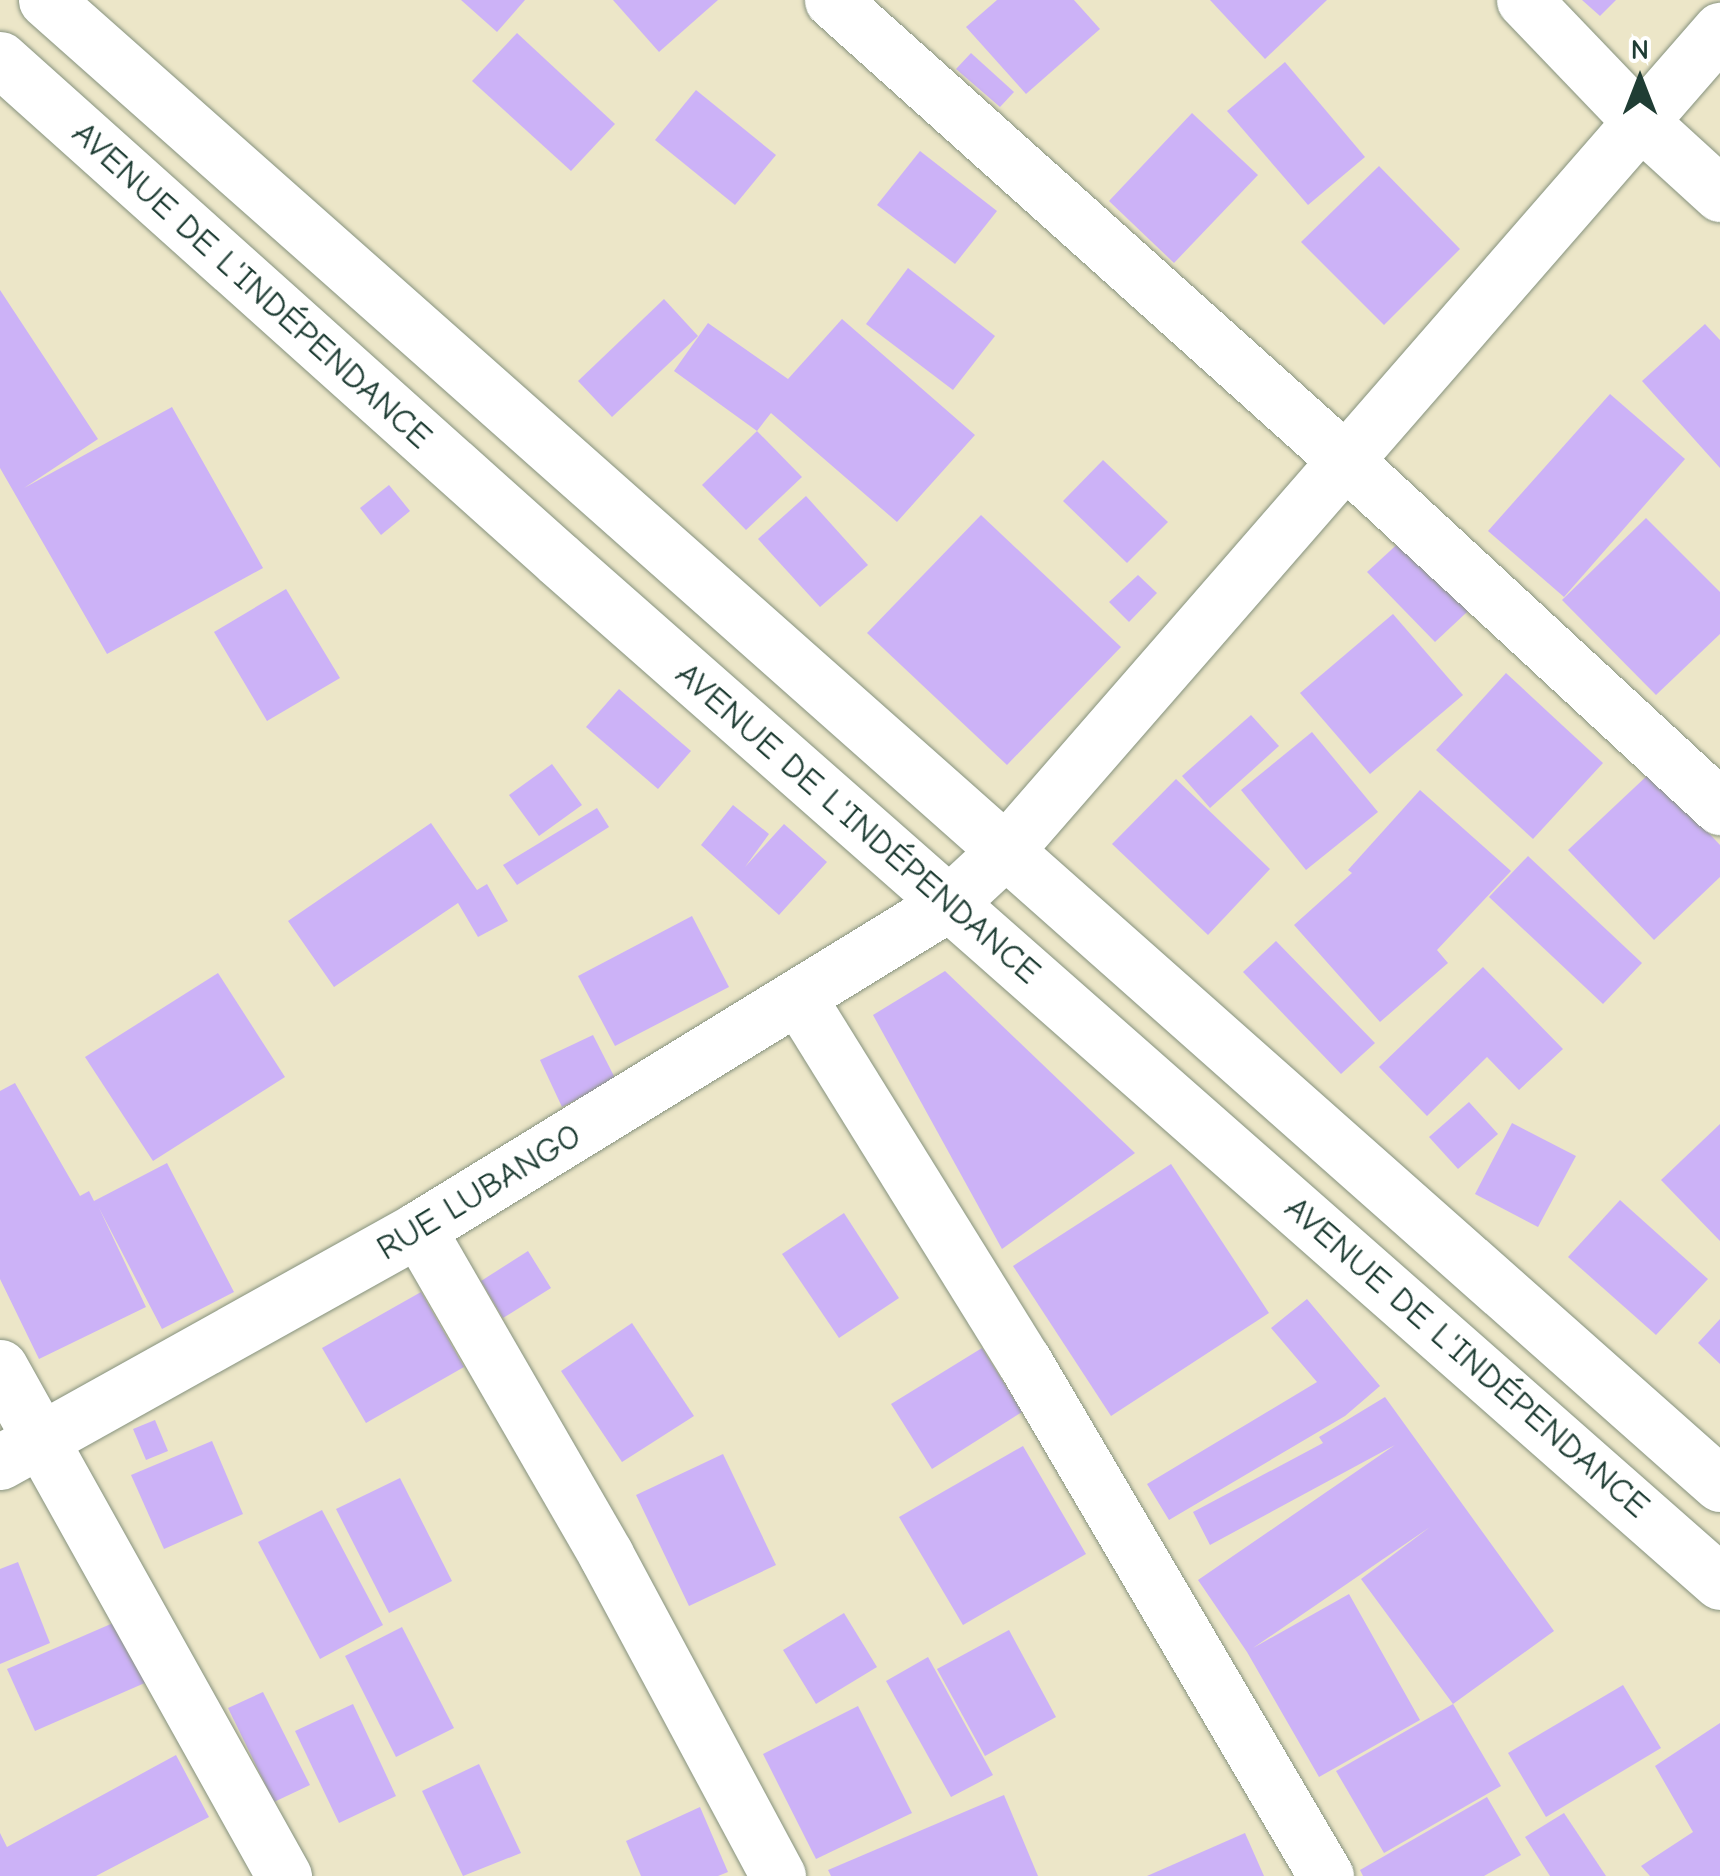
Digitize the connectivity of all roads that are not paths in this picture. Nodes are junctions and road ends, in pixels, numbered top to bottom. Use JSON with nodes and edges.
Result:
{"nodes":[{"id":1,"x":46,"y":0,"type":"edge"},
{"id":2,"x":832,"y":0,"type":"edge"},
{"id":3,"x":1524,"y":0,"type":"edge"},
{"id":4,"x":1720,"y":30,"type":"edge"},
{"id":5,"x":0,"y":59,"type":"edge"},
{"id":6,"x":1638,"y":120,"type":"junction"},
{"id":7,"x":1720,"y":194,"type":"edge"},
{"id":8,"x":1346,"y":461,"type":"junction"},
{"id":9,"x":1720,"y":806,"type":"edge"},
{"id":10,"x":1005,"y":851,"type":"junction"},
{"id":11,"x":948,"y":904,"type":"junction"},
{"id":12,"x":798,"y":997,"type":"junction"},
{"id":13,"x":418,"y":1229,"type":"junction"},
{"id":14,"x":0,"y":1367,"type":"edge"},
{"id":15,"x":21,"y":1450,"type":"edge"},
{"id":16,"x":1720,"y":1484,"type":"edge"},
{"id":17,"x":1720,"y":1582,"type":"edge"},
{"id":18,"x":284,"y":1876,"type":"edge"},
{"id":19,"x":778,"y":1876,"type":"edge"},
{"id":20,"x":1326,"y":1876,"type":"edge"}],
"edges":[{"from":1,"to":10,"type":"street","name":"AVENUE DE L'INDÉPENDANCE"},
{"from":2,"to":8,"type":"street"},
{"from":3,"to":6,"type":"street"},
{"from":4,"to":6,"type":"street","name":"RUE LUBANGO"},
{"from":5,"to":11,"type":"street","name":"AVENUE DE L'INDÉPENDANCE"},
{"from":6,"to":7,"type":"street"},
{"from":6,"to":8,"type":"street","name":"RUE LUBANGO"},
{"from":8,"to":9,"type":"street"},
{"from":8,"to":10,"type":"street","name":"RUE LUBANGO"},
{"from":10,"to":11,"type":"street","name":"RUE LUBANGO"},
{"from":10,"to":16,"type":"street","name":"AVENUE DE L'INDÉPENDANCE"},
{"from":11,"to":12,"type":"street","name":"RUE LUBANGO"},
{"from":11,"to":17,"type":"street","name":"AVENUE DE L'INDÉPENDANCE"},
{"from":12,"to":13,"type":"street","name":"RUE LUBANGO"},
{"from":12,"to":20,"type":"street"},
{"from":13,"to":15,"type":"street","name":"RUE LUBANGO"},
{"from":13,"to":19,"type":"street"},
{"from":14,"to":15,"type":"street"},
{"from":15,"to":18,"type":"street"}]}
